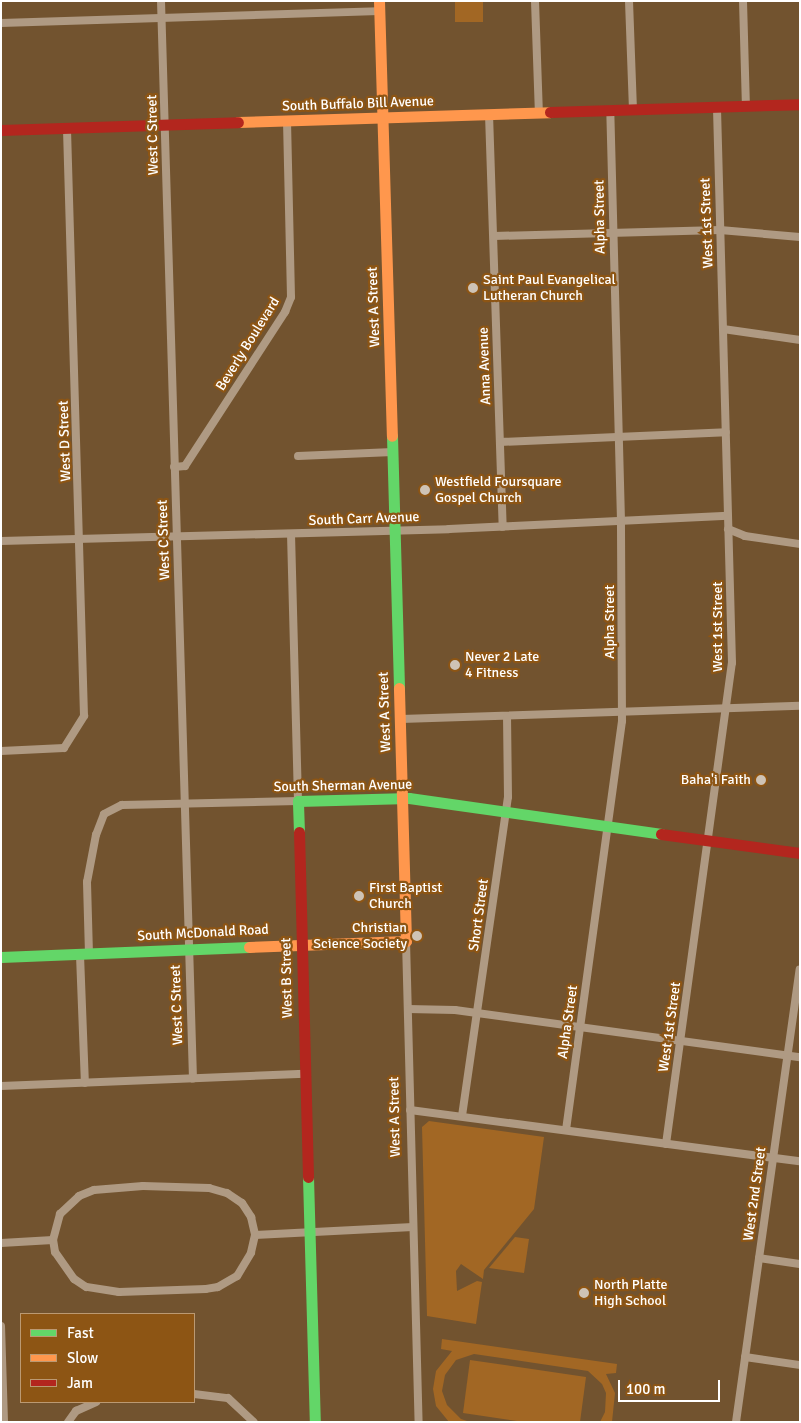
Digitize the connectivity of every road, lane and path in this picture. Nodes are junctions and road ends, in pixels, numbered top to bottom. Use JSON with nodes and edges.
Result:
{"nodes":[{"id":1,"x":161,"y":1,"type":"edge"},
{"id":2,"x":536,"y":1,"type":"edge"},
{"id":3,"x":629,"y":1,"type":"edge"},
{"id":4,"x":743,"y":1,"type":"edge"},
{"id":5,"x":379,"y":6,"type":"edge"},
{"id":6,"x":162,"y":18,"type":"junction"},
{"id":7,"x":1,"y":23,"type":"edge"},
{"id":8,"x":800,"y":104,"type":"edge"},
{"id":9,"x":746,"y":106,"type":"junction"},
{"id":10,"x":717,"y":107,"type":"junction"},
{"id":11,"x":632,"y":109,"type":"junction"},
{"id":12,"x":610,"y":110,"type":"junction"},
{"id":13,"x":539,"y":112,"type":"junction"},
{"id":14,"x":489,"y":114,"type":"junction"},
{"id":15,"x":383,"y":118,"type":"junction"},
{"id":16,"x":287,"y":121,"type":"junction"},
{"id":17,"x":166,"y":125,"type":"junction"},
{"id":18,"x":67,"y":128,"type":"junction"},
{"id":19,"x":1,"y":130,"type":"edge"},
{"id":20,"x":720,"y":230,"type":"junction"},
{"id":21,"x":613,"y":234,"type":"junction"},
{"id":22,"x":494,"y":236,"type":"junction"},
{"id":23,"x":800,"y":237,"type":"edge"},
{"id":24,"x":723,"y":329,"type":"junction"},
{"id":25,"x":800,"y":340,"type":"edge"},
{"id":26,"x":726,"y":432,"type":"junction"},
{"id":27,"x":619,"y":436,"type":"junction"},
{"id":28,"x":500,"y":442,"type":"junction"},
{"id":29,"x":393,"y":452,"type":"junction"},
{"id":30,"x":298,"y":456,"type":"dead end"},
{"id":31,"x":174,"y":466,"type":"junction"},
{"id":32,"x":728,"y":516,"type":"junction"},
{"id":33,"x":621,"y":521,"type":"junction"},
{"id":34,"x":503,"y":527,"type":"junction"},
{"id":35,"x":728,"y":529,"type":"junction"},
{"id":36,"x":396,"y":530,"type":"junction"},
{"id":37,"x":291,"y":534,"type":"junction"},
{"id":38,"x":176,"y":537,"type":"junction"},
{"id":39,"x":80,"y":539,"type":"junction"},
{"id":40,"x":1,"y":541,"type":"edge"},
{"id":41,"x":800,"y":544,"type":"edge"},
{"id":42,"x":800,"y":706,"type":"edge"},
{"id":43,"x":727,"y":708,"type":"junction"},
{"id":44,"x":622,"y":712,"type":"junction"},
{"id":45,"x":507,"y":717,"type":"junction"},
{"id":46,"x":401,"y":719,"type":"junction"},
{"id":47,"x":1,"y":751,"type":"edge"},
{"id":48,"x":403,"y":798,"type":"junction"},
{"id":49,"x":298,"y":801,"type":"junction"},
{"id":50,"x":183,"y":804,"type":"junction"},
{"id":51,"x":506,"y":812,"type":"junction"},
{"id":52,"x":608,"y":826,"type":"junction"},
{"id":53,"x":708,"y":840,"type":"junction"},
{"id":54,"x":800,"y":853,"type":"edge"},
{"id":55,"x":406,"y":941,"type":"junction"},
{"id":56,"x":301,"y":943,"type":"junction"},
{"id":57,"x":188,"y":949,"type":"junction"},
{"id":58,"x":85,"y":955,"type":"junction"},
{"id":59,"x":1,"y":957,"type":"edge"},
{"id":60,"x":800,"y":969,"type":"edge"},
{"id":61,"x":408,"y":1009,"type":"junction"},
{"id":62,"x":477,"y":1014,"type":"junction"},
{"id":63,"x":580,"y":1028,"type":"junction"},
{"id":64,"x":680,"y":1042,"type":"junction"},
{"id":65,"x":787,"y":1056,"type":"junction"},
{"id":66,"x":800,"y":1058,"type":"edge"},
{"id":67,"x":305,"y":1074,"type":"junction"},
{"id":68,"x":193,"y":1079,"type":"junction"},
{"id":69,"x":85,"y":1083,"type":"junction"},
{"id":70,"x":1,"y":1086,"type":"edge"},
{"id":71,"x":410,"y":1110,"type":"junction"},
{"id":72,"x":462,"y":1116,"type":"junction"},
{"id":73,"x":566,"y":1130,"type":"junction"},
{"id":74,"x":666,"y":1144,"type":"junction"},
{"id":75,"x":773,"y":1158,"type":"junction"},
{"id":76,"x":800,"y":1161,"type":"edge"},
{"id":77,"x":413,"y":1227,"type":"junction"},
{"id":78,"x":310,"y":1232,"type":"junction"},
{"id":79,"x":255,"y":1235,"type":"junction"},
{"id":80,"x":53,"y":1240,"type":"junction"},
{"id":81,"x":1,"y":1243,"type":"edge"},
{"id":82,"x":759,"y":1258,"type":"junction"},
{"id":83,"x":800,"y":1264,"type":"edge"},
{"id":84,"x":1,"y":1326,"type":"edge"},
{"id":85,"x":745,"y":1358,"type":"junction"},
{"id":86,"x":800,"y":1365,"type":"edge"},
{"id":87,"x":195,"y":1394,"type":"edge"},
{"id":88,"x":94,"y":1403,"type":"edge"},
{"id":89,"x":4,"y":1422,"type":"edge"},
{"id":90,"x":68,"y":1422,"type":"edge"},
{"id":91,"x":254,"y":1422,"type":"edge"},
{"id":92,"x":314,"y":1422,"type":"edge"},
{"id":93,"x":419,"y":1422,"type":"edge"},
{"id":94,"x":736,"y":1422,"type":"edge"}],
"edges":[{"from":1,"to":6,"type":"street","name":"West C Street"},
{"from":2,"to":13,"type":"street"},
{"from":3,"to":11,"type":"street"},
{"from":4,"to":9,"type":"street"},
{"from":5,"to":6,"type":"street"},
{"from":5,"to":15,"type":"street","name":"West A Street"},
{"from":6,"to":7,"type":"street"},
{"from":6,"to":17,"type":"street","name":"West C Street"},
{"from":8,"to":9,"type":"street","name":"South Buffalo Bill Avenue"},
{"from":9,"to":10,"type":"street","name":"South Buffalo Bill Avenue"},
{"from":10,"to":11,"type":"street","name":"South Buffalo Bill Avenue"},
{"from":10,"to":20,"type":"street","name":"West 1st Street"},
{"from":11,"to":12,"type":"street","name":"South Buffalo Bill Avenue"},
{"from":12,"to":13,"type":"street","name":"South Buffalo Bill Avenue"},
{"from":12,"to":21,"type":"street","name":"Alpha Street"},
{"from":13,"to":14,"type":"street","name":"South Buffalo Bill Avenue"},
{"from":14,"to":15,"type":"street","name":"South Buffalo Bill Avenue"},
{"from":14,"to":22,"type":"street","name":"Anna Avenue"},
{"from":15,"to":16,"type":"street","name":"South Buffalo Bill Avenue"},
{"from":15,"to":29,"type":"street","name":"West A Street"},
{"from":16,"to":17,"type":"street","name":"South Buffalo Bill Avenue"},
{"from":16,"to":31,"type":"street","name":"Beverly Boulevard"},
{"from":17,"to":18,"type":"street","name":"South Buffalo Bill Avenue"},
{"from":17,"to":31,"type":"street","name":"West C Street"},
{"from":18,"to":19,"type":"street","name":"South Buffalo Bill Avenue"},
{"from":18,"to":39,"type":"street","name":"West D Street"},
{"from":20,"to":21,"type":"street"},
{"from":20,"to":23,"type":"street"},
{"from":20,"to":24,"type":"street","name":"West 1st Street"},
{"from":21,"to":22,"type":"street"},
{"from":21,"to":27,"type":"street","name":"Alpha Street"},
{"from":22,"to":28,"type":"street","name":"Anna Avenue"},
{"from":24,"to":25,"type":"street"},
{"from":24,"to":26,"type":"street","name":"West 1st Street"},
{"from":26,"to":27,"type":"street"},
{"from":26,"to":32,"type":"street","name":"West 1st Street"},
{"from":27,"to":28,"type":"street"},
{"from":27,"to":33,"type":"street","name":"Alpha Street"},
{"from":28,"to":34,"type":"street","name":"Anna Avenue"},
{"from":29,"to":30,"type":"street"},
{"from":29,"to":36,"type":"street","name":"West A Street"},
{"from":31,"to":38,"type":"street","name":"West C Street"},
{"from":32,"to":33,"type":"street","name":"South Carr Avenue"},
{"from":32,"to":35,"type":"street","name":"West 1st Street"},
{"from":33,"to":34,"type":"street","name":"South Carr Avenue"},
{"from":33,"to":44,"type":"street","name":"Alpha Street"},
{"from":34,"to":36,"type":"street","name":"South Carr Avenue"},
{"from":35,"to":41,"type":"street"},
{"from":35,"to":43,"type":"street","name":"West 1st Street"},
{"from":36,"to":37,"type":"street","name":"South Carr Avenue"},
{"from":36,"to":46,"type":"street","name":"West A Street"},
{"from":37,"to":38,"type":"street","name":"South Carr Avenue"},
{"from":37,"to":49,"type":"street","name":"West B Street"},
{"from":38,"to":39,"type":"street","name":"South Carr Avenue"},
{"from":38,"to":50,"type":"street","name":"West C Street"},
{"from":39,"to":40,"type":"street","name":"South Carr Avenue"},
{"from":39,"to":47,"type":"street","name":"West D Street"},
{"from":42,"to":43,"type":"street"},
{"from":43,"to":44,"type":"street"},
{"from":43,"to":53,"type":"street","name":"West 1st Street"},
{"from":44,"to":45,"type":"street"},
{"from":44,"to":52,"type":"street","name":"Alpha Street"},
{"from":45,"to":46,"type":"street"},
{"from":45,"to":51,"type":"street","name":"Short Street"},
{"from":46,"to":48,"type":"street","name":"West A Street"},
{"from":48,"to":49,"type":"street","name":"South Sherman Avenue"},
{"from":48,"to":51,"type":"street","name":"South Sherman Avenue"},
{"from":48,"to":55,"type":"street","name":"West A Street"},
{"from":49,"to":50,"type":"street","name":"South Sherman Avenue"},
{"from":49,"to":56,"type":"street","name":"West B Street"},
{"from":50,"to":57,"type":"street","name":"West C Street"},
{"from":50,"to":58,"type":"street","name":"South Sherman Avenue"},
{"from":51,"to":52,"type":"street","name":"South Sherman Avenue"},
{"from":51,"to":62,"type":"street","name":"Short Street"},
{"from":52,"to":53,"type":"street","name":"South Sherman Avenue"},
{"from":52,"to":63,"type":"street","name":"Alpha Street"},
{"from":53,"to":54,"type":"street","name":"South Sherman Avenue"},
{"from":53,"to":64,"type":"street","name":"West 1st Street"},
{"from":55,"to":56,"type":"street","name":"South McDonald Road"},
{"from":55,"to":61,"type":"street","name":"West A Street"},
{"from":56,"to":57,"type":"street","name":"South McDonald Road"},
{"from":56,"to":67,"type":"street","name":"West B Street"},
{"from":57,"to":58,"type":"street","name":"South McDonald Road"},
{"from":57,"to":68,"type":"street","name":"West C Street"},
{"from":58,"to":59,"type":"street","name":"South McDonald Road"},
{"from":58,"to":69,"type":"street"},
{"from":60,"to":65,"type":"street","name":"West 2nd Street"},
{"from":61,"to":62,"type":"street"},
{"from":61,"to":71,"type":"street","name":"West A Street"},
{"from":62,"to":63,"type":"street"},
{"from":62,"to":72,"type":"street","name":"Short Street"},
{"from":63,"to":64,"type":"street"},
{"from":63,"to":73,"type":"street","name":"Alpha Street"},
{"from":64,"to":65,"type":"street"},
{"from":64,"to":74,"type":"street","name":"West 1st Street"},
{"from":65,"to":66,"type":"street"},
{"from":65,"to":75,"type":"street","name":"West 2nd Street"},
{"from":67,"to":68,"type":"street"},
{"from":67,"to":78,"type":"street","name":"West B Street"},
{"from":68,"to":69,"type":"street"},
{"from":69,"to":70,"type":"street"},
{"from":71,"to":72,"type":"street"},
{"from":71,"to":77,"type":"street","name":"West A Street"},
{"from":72,"to":73,"type":"street"},
{"from":73,"to":74,"type":"street"},
{"from":74,"to":75,"type":"street"},
{"from":75,"to":76,"type":"street"},
{"from":75,"to":82,"type":"street","name":"West 2nd Street"},
{"from":77,"to":78,"type":"street"},
{"from":77,"to":93,"type":"street","name":"West A Street"},
{"from":78,"to":79,"type":"street"},
{"from":78,"to":92,"type":"street","name":"West B Street"},
{"from":79,"to":80,"type":"street"},
{"from":79,"to":80,"type":"street"},
{"from":80,"to":81,"type":"street"},
{"from":82,"to":83,"type":"street"},
{"from":82,"to":85,"type":"street","name":"West 2nd Street"},
{"from":84,"to":89,"type":"street"},
{"from":85,"to":86,"type":"street"},
{"from":85,"to":94,"type":"street","name":"West 2nd Street"},
{"from":87,"to":91,"type":"street"},
{"from":88,"to":90,"type":"street"}]}
